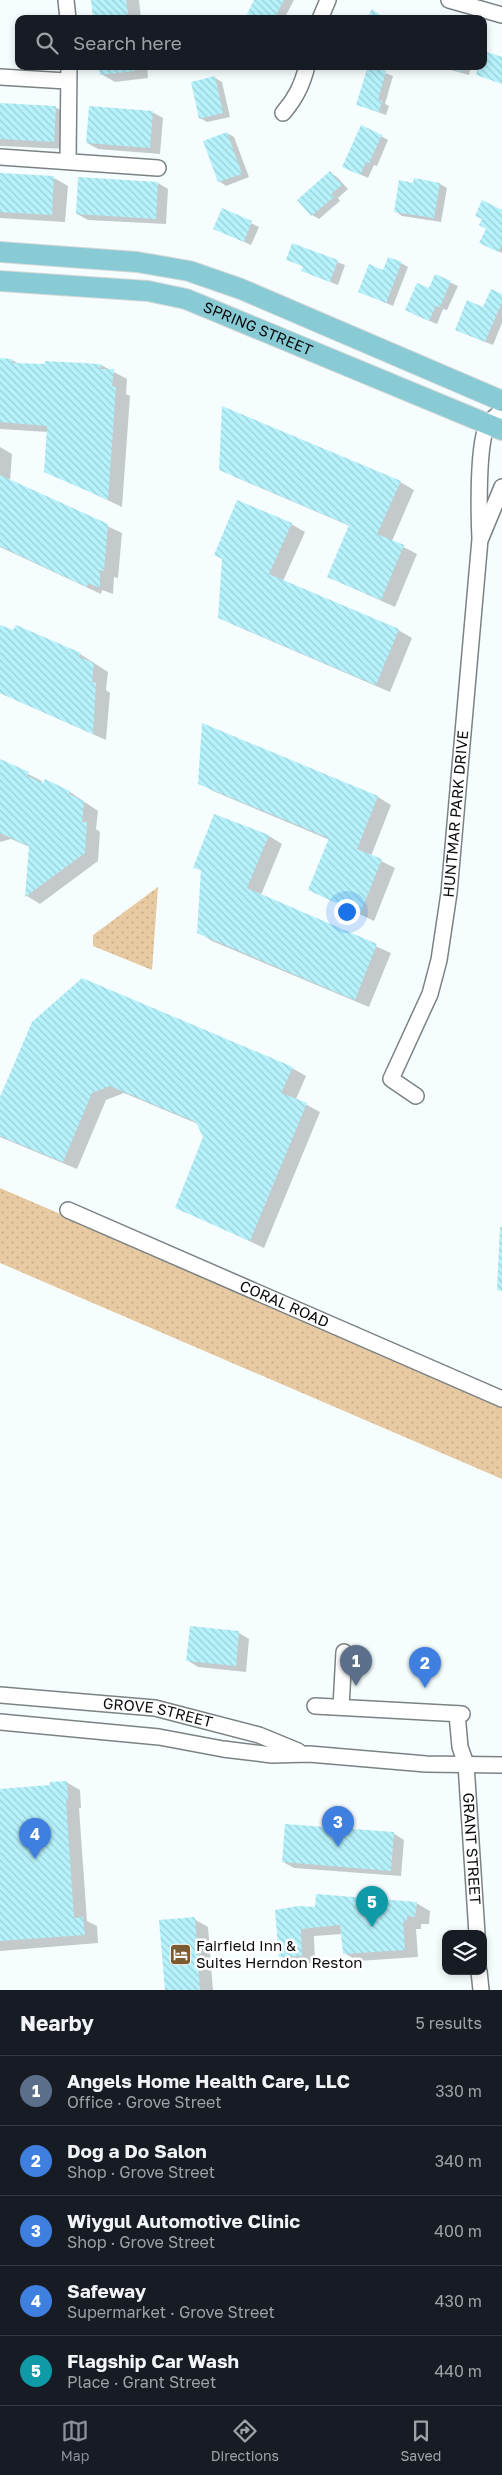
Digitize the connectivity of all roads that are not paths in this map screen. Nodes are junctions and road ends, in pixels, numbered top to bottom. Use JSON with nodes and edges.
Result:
{"nodes":[{"id":1,"x":66,"y":0,"type":"edge"},
{"id":2,"x":328,"y":0,"type":"edge"},
{"id":3,"x":449,"y":0,"type":"edge"},
{"id":4,"x":68,"y":15,"type":"edge"},
{"id":5,"x":322,"y":15,"type":"edge"},
{"id":6,"x":502,"y":15,"type":"edge"},
{"id":7,"x":306,"y":70,"type":"edge"},
{"id":8,"x":68,"y":74,"type":"edge"},
{"id":9,"x":0,"y":77,"type":"edge"},
{"id":10,"x":283,"y":113,"type":"dead end"},
{"id":11,"x":0,"y":157,"type":"edge"},
{"id":12,"x":68,"y":161,"type":"junction"},
{"id":13,"x":158,"y":168,"type":"dead end"},
{"id":14,"x":0,"y":252,"type":"edge"},
{"id":15,"x":0,"y":281,"type":"edge"},
{"id":16,"x":502,"y":401,"type":"edge"},
{"id":17,"x":502,"y":410,"type":"edge"},
{"id":18,"x":495,"y":428,"type":"edge"},
{"id":19,"x":502,"y":487,"type":"edge"},
{"id":20,"x":480,"y":539,"type":"junction"},
{"id":21,"x":416,"y":1096,"type":"dead end"},
{"id":22,"x":68,"y":1210,"type":"dead end"},
{"id":23,"x":502,"y":1400,"type":"edge"},
{"id":24,"x":344,"y":1652,"type":"dead end"},
{"id":25,"x":0,"y":1694,"type":"edge"},
{"id":26,"x":315,"y":1706,"type":"dead end"},
{"id":27,"x":340,"y":1707,"type":"junction"},
{"id":28,"x":0,"y":1722,"type":"edge"},
{"id":29,"x":309,"y":1754,"type":"junction"},
{"id":30,"x":466,"y":1764,"type":"junction"},
{"id":31,"x":502,"y":1765,"type":"edge"},
{"id":32,"x":476,"y":1930,"type":"edge"},
{"id":33,"x":479,"y":1975,"type":"edge"},
{"id":34,"x":481,"y":1990,"type":"edge"}],
"edges":[{"from":1,"to":4,"type":"street"},
{"from":2,"to":5,"type":"street"},
{"from":3,"to":6,"type":"street"},
{"from":7,"to":10,"type":"street"},
{"from":8,"to":9,"type":"street"},
{"from":8,"to":12,"type":"street"},
{"from":11,"to":12,"type":"street"},
{"from":12,"to":13,"type":"street"},
{"from":14,"to":16,"type":"main road","name":"SPRING STREET"},
{"from":15,"to":18,"type":"main road","name":"SPRING STREET"},
{"from":17,"to":18,"type":"street"},
{"from":18,"to":20,"type":"street","name":"HUNTMAR PARK DRIVE"},
{"from":19,"to":20,"type":"street","name":"HUNTMAR PARK DRIVE"},
{"from":20,"to":21,"type":"street","name":"HUNTMAR PARK DRIVE"},
{"from":22,"to":23,"type":"street","name":"CORAL ROAD"},
{"from":24,"to":27,"type":"street"},
{"from":25,"to":29,"type":"street","name":"GROVE STREET"},
{"from":26,"to":27,"type":"street"},
{"from":27,"to":30,"type":"street","name":"GRANT STREET"},
{"from":28,"to":29,"type":"street","name":"GROVE STREET"},
{"from":29,"to":30,"type":"street","name":"GROVE STREET"},
{"from":30,"to":31,"type":"street","name":"GROVE STREET"},
{"from":30,"to":32,"type":"street","name":"GRANT STREET"},
{"from":33,"to":34,"type":"street"}]}
